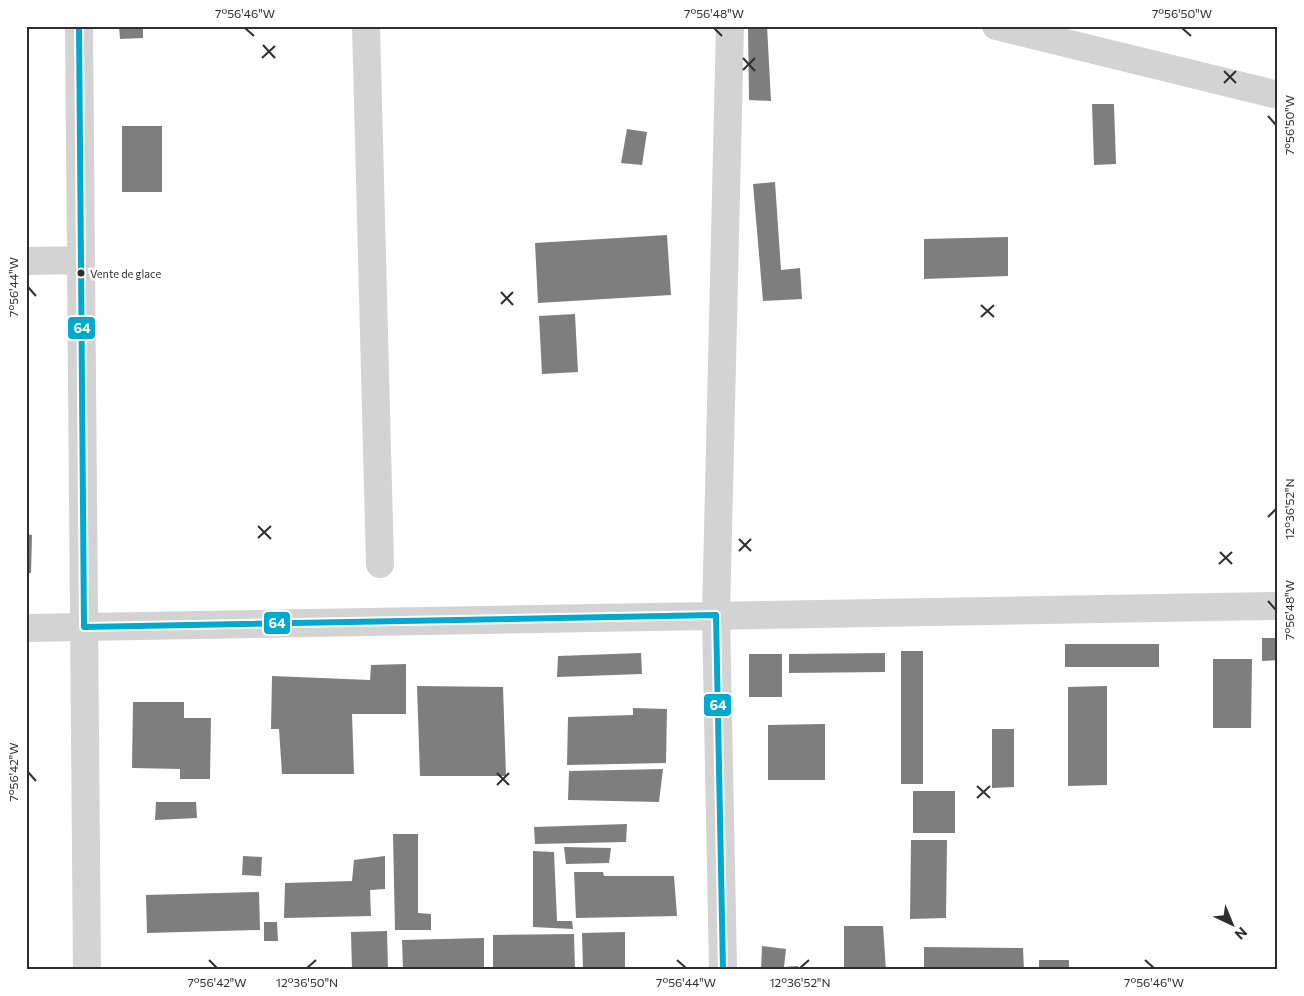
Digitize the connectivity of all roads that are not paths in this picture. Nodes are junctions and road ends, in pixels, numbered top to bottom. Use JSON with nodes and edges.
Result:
{"nodes":[{"id":1,"x":79,"y":26,"type":"edge"},
{"id":2,"x":366,"y":26,"type":"edge"},
{"id":3,"x":730,"y":26,"type":"edge"},
{"id":4,"x":996,"y":26,"type":"edge"},
{"id":5,"x":1278,"y":95,"type":"edge"},
{"id":6,"x":81,"y":260,"type":"junction"},
{"id":7,"x":26,"y":261,"type":"edge"},
{"id":8,"x":380,"y":564,"type":"dead end"},
{"id":9,"x":1278,"y":606,"type":"edge"},
{"id":10,"x":716,"y":615,"type":"junction"},
{"id":11,"x":84,"y":627,"type":"junction"},
{"id":12,"x":26,"y":628,"type":"edge"},
{"id":13,"x":87,"y":970,"type":"edge"},
{"id":14,"x":723,"y":970,"type":"edge"}],
"edges":[{"from":1,"to":6,"type":"street"},
{"from":2,"to":8,"type":"street"},
{"from":3,"to":10,"type":"street"},
{"from":4,"to":5,"type":"street"},
{"from":6,"to":7,"type":"street"},
{"from":6,"to":11,"type":"street"},
{"from":9,"to":10,"type":"street"},
{"from":10,"to":11,"type":"street"},
{"from":10,"to":14,"type":"street"},
{"from":11,"to":12,"type":"street"},
{"from":11,"to":13,"type":"street"}]}
